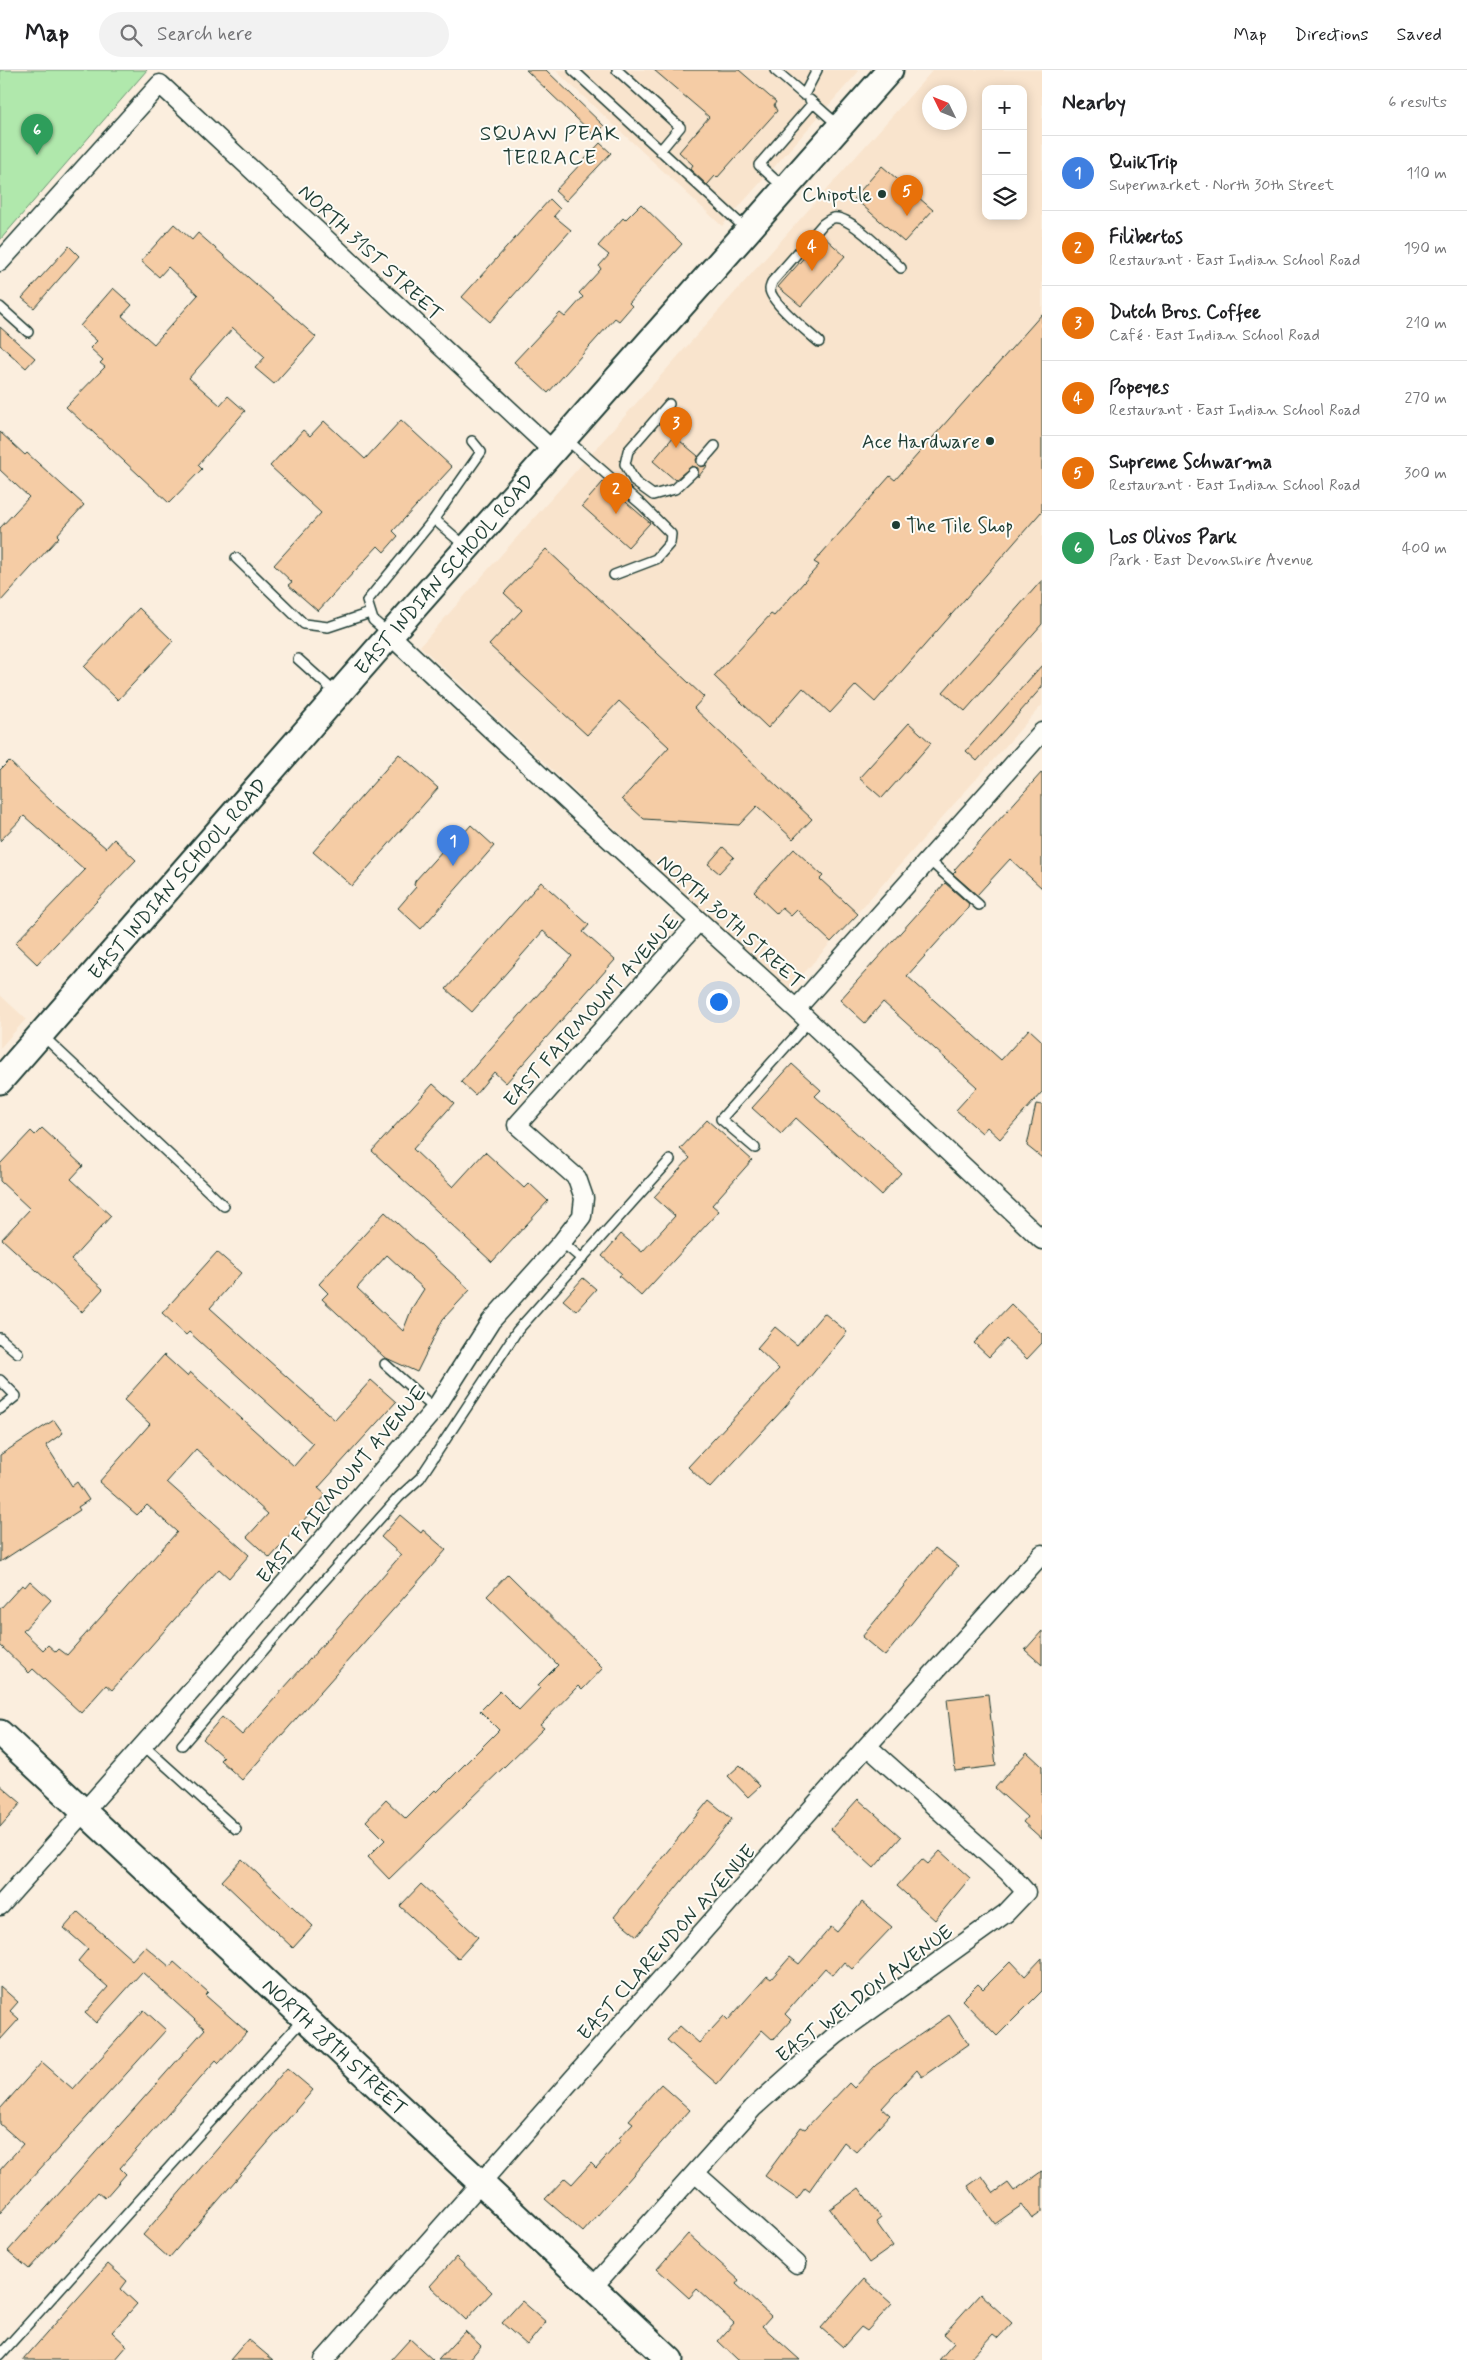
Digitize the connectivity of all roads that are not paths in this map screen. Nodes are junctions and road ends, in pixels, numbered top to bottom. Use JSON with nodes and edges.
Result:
{"nodes":[{"id":1,"x":573,"y":70,"type":"edge"},
{"id":2,"x":617,"y":70,"type":"edge"},
{"id":3,"x":775,"y":70,"type":"edge"},
{"id":4,"x":817,"y":70,"type":"edge"},
{"id":5,"x":890,"y":70,"type":"edge"},
{"id":6,"x":804,"y":95,"type":"junction"},
{"id":7,"x":813,"y":103,"type":"junction"},
{"id":8,"x":840,"y":126,"type":"junction"},
{"id":9,"x":660,"y":150,"type":"junction"},
{"id":10,"x":785,"y":188,"type":"junction"},
{"id":11,"x":748,"y":231,"type":"junction"},
{"id":12,"x":0,"y":262,"type":"edge"},
{"id":13,"x":901,"y":268,"type":"dead end"},
{"id":14,"x":0,"y":307,"type":"edge"},
{"id":15,"x":28,"y":332,"type":"dead end"},
{"id":16,"x":819,"y":342,"type":"dead end"},
{"id":17,"x":669,"y":404,"type":"dead end"},
{"id":18,"x":472,"y":441,"type":"dead end"},
{"id":19,"x":559,"y":444,"type":"junction"},
{"id":20,"x":715,"y":446,"type":"dead end"},
{"id":21,"x":702,"y":460,"type":"dead end"},
{"id":22,"x":692,"y":472,"type":"dead end"},
{"id":23,"x":434,"y":519,"type":"junction"},
{"id":24,"x":468,"y":548,"type":"junction"},
{"id":25,"x":236,"y":558,"type":"dead end"},
{"id":26,"x":614,"y":575,"type":"dead end"},
{"id":27,"x":370,"y":613,"type":"junction"},
{"id":28,"x":390,"y":635,"type":"junction"},
{"id":29,"x":298,"y":659,"type":"dead end"},
{"id":30,"x":338,"y":695,"type":"junction"},
{"id":31,"x":1042,"y":732,"type":"edge"},
{"id":32,"x":929,"y":860,"type":"junction"},
{"id":33,"x":980,"y":905,"type":"dead end"},
{"id":34,"x":698,"y":921,"type":"junction"},
{"id":35,"x":802,"y":1015,"type":"junction"},
{"id":36,"x":41,"y":1034,"type":"junction"},
{"id":37,"x":0,"y":1081,"type":"edge"},
{"id":38,"x":755,"y":1148,"type":"dead end"},
{"id":39,"x":670,"y":1160,"type":"dead end"},
{"id":40,"x":224,"y":1206,"type":"dead end"},
{"id":41,"x":1042,"y":1240,"type":"edge"},
{"id":42,"x":562,"y":1242,"type":"junction"},
{"id":43,"x":582,"y":1259,"type":"junction"},
{"id":44,"x":0,"y":1338,"type":"edge"},
{"id":45,"x":18,"y":1353,"type":"dead end"},
{"id":46,"x":384,"y":1364,"type":"dead end"},
{"id":47,"x":0,"y":1380,"type":"edge"},
{"id":48,"x":0,"y":1409,"type":"edge"},
{"id":49,"x":435,"y":1409,"type":"junction"},
{"id":50,"x":1042,"y":1554,"type":"edge"},
{"id":51,"x":0,"y":1732,"type":"edge"},
{"id":52,"x":143,"y":1745,"type":"junction"},
{"id":53,"x":182,"y":1745,"type":"dead end"},
{"id":54,"x":867,"y":1746,"type":"junction"},
{"id":55,"x":83,"y":1811,"type":"junction"},
{"id":56,"x":236,"y":1829,"type":"dead end"},
{"id":57,"x":0,"y":1906,"type":"edge"},
{"id":58,"x":304,"y":2018,"type":"junction"},
{"id":59,"x":695,"y":2173,"type":"junction"},
{"id":60,"x":480,"y":2184,"type":"junction"},
{"id":61,"x":797,"y":2264,"type":"dead end"},
{"id":62,"x":592,"y":2288,"type":"junction"},
{"id":63,"x":0,"y":2355,"type":"edge"},
{"id":64,"x":324,"y":2360,"type":"edge"},
{"id":65,"x":670,"y":2360,"type":"edge"}],
"edges":[{"from":1,"to":9,"type":"lane"},
{"from":2,"to":9,"type":"lane"},
{"from":3,"to":6,"type":"lane"},
{"from":4,"to":6,"type":"lane"},
{"from":5,"to":8,"type":"main road","name":"EAST INDIAN SCHOOL ROAD"},
{"from":6,"to":7,"type":"lane"},
{"from":7,"to":8,"type":"lane"},
{"from":7,"to":10,"type":"lane"},
{"from":8,"to":10,"type":"main road","name":"EAST INDIAN SCHOOL ROAD"},
{"from":9,"to":11,"type":"lane"},
{"from":10,"to":11,"type":"main road","name":"EAST INDIAN SCHOOL ROAD"},
{"from":11,"to":19,"type":"main road","name":"EAST INDIAN SCHOOL ROAD"},
{"from":12,"to":19,"type":"street","name":"NORTH 31ST STREET"},
{"from":13,"to":16,"type":"lane"},
{"from":14,"to":15,"type":"lane"},
{"from":17,"to":22,"type":"lane"},
{"from":18,"to":23,"type":"lane"},
{"from":19,"to":24,"type":"main road","name":"EAST INDIAN SCHOOL ROAD"},
{"from":19,"to":26,"type":"lane"},
{"from":20,"to":21,"type":"lane"},
{"from":23,"to":24,"type":"lane"},
{"from":23,"to":27,"type":"lane"},
{"from":24,"to":28,"type":"main road","name":"EAST INDIAN SCHOOL ROAD"},
{"from":25,"to":27,"type":"lane"},
{"from":27,"to":28,"type":"lane"},
{"from":28,"to":30,"type":"main road","name":"EAST INDIAN SCHOOL ROAD"},
{"from":28,"to":34,"type":"street","name":"NORTH 30TH STREET"},
{"from":29,"to":30,"type":"lane"},
{"from":30,"to":36,"type":"main road","name":"EAST INDIAN SCHOOL ROAD"},
{"from":31,"to":32,"type":"street"},
{"from":32,"to":33,"type":"lane"},
{"from":32,"to":35,"type":"street"},
{"from":34,"to":35,"type":"street","name":"NORTH 30TH STREET"},
{"from":34,"to":42,"type":"street","name":"EAST FAIRMOUNT AVENUE"},
{"from":35,"to":38,"type":"lane"},
{"from":35,"to":41,"type":"street","name":"NORTH 30TH STREET"},
{"from":36,"to":37,"type":"main road","name":"EAST INDIAN SCHOOL ROAD"},
{"from":36,"to":40,"type":"lane"},
{"from":39,"to":43,"type":"lane"},
{"from":42,"to":43,"type":"lane"},
{"from":42,"to":49,"type":"street","name":"EAST FAIRMOUNT AVENUE"},
{"from":43,"to":53,"type":"lane"},
{"from":44,"to":45,"type":"lane"},
{"from":46,"to":49,"type":"lane"},
{"from":47,"to":48,"type":"lane"},
{"from":49,"to":52,"type":"street","name":"EAST FAIRMOUNT AVENUE"},
{"from":50,"to":54,"type":"street","name":"EAST CLARENDON AVENUE"},
{"from":51,"to":55,"type":"main road","name":"NORTH 28TH STREET"},
{"from":52,"to":55,"type":"street","name":"EAST FAIRMOUNT AVENUE"},
{"from":52,"to":56,"type":"lane"},
{"from":54,"to":59,"type":"street","name":"EAST WELDON AVENUE"},
{"from":54,"to":60,"type":"street","name":"EAST CLARENDON AVENUE"},
{"from":55,"to":57,"type":"street","name":"EAST FAIRMOUNT AVENUE"},
{"from":55,"to":58,"type":"main road","name":"NORTH 28TH STREET"},
{"from":58,"to":60,"type":"main road","name":"NORTH 28TH STREET"},
{"from":58,"to":63,"type":"lane"},
{"from":59,"to":61,"type":"street"},
{"from":59,"to":62,"type":"street","name":"EAST WELDON AVENUE"},
{"from":60,"to":62,"type":"main road","name":"NORTH 28TH STREET"},
{"from":60,"to":64,"type":"street","name":"EAST CLARENDON AVENUE"},
{"from":62,"to":65,"type":"main road","name":"NORTH 28TH STREET"}]}
